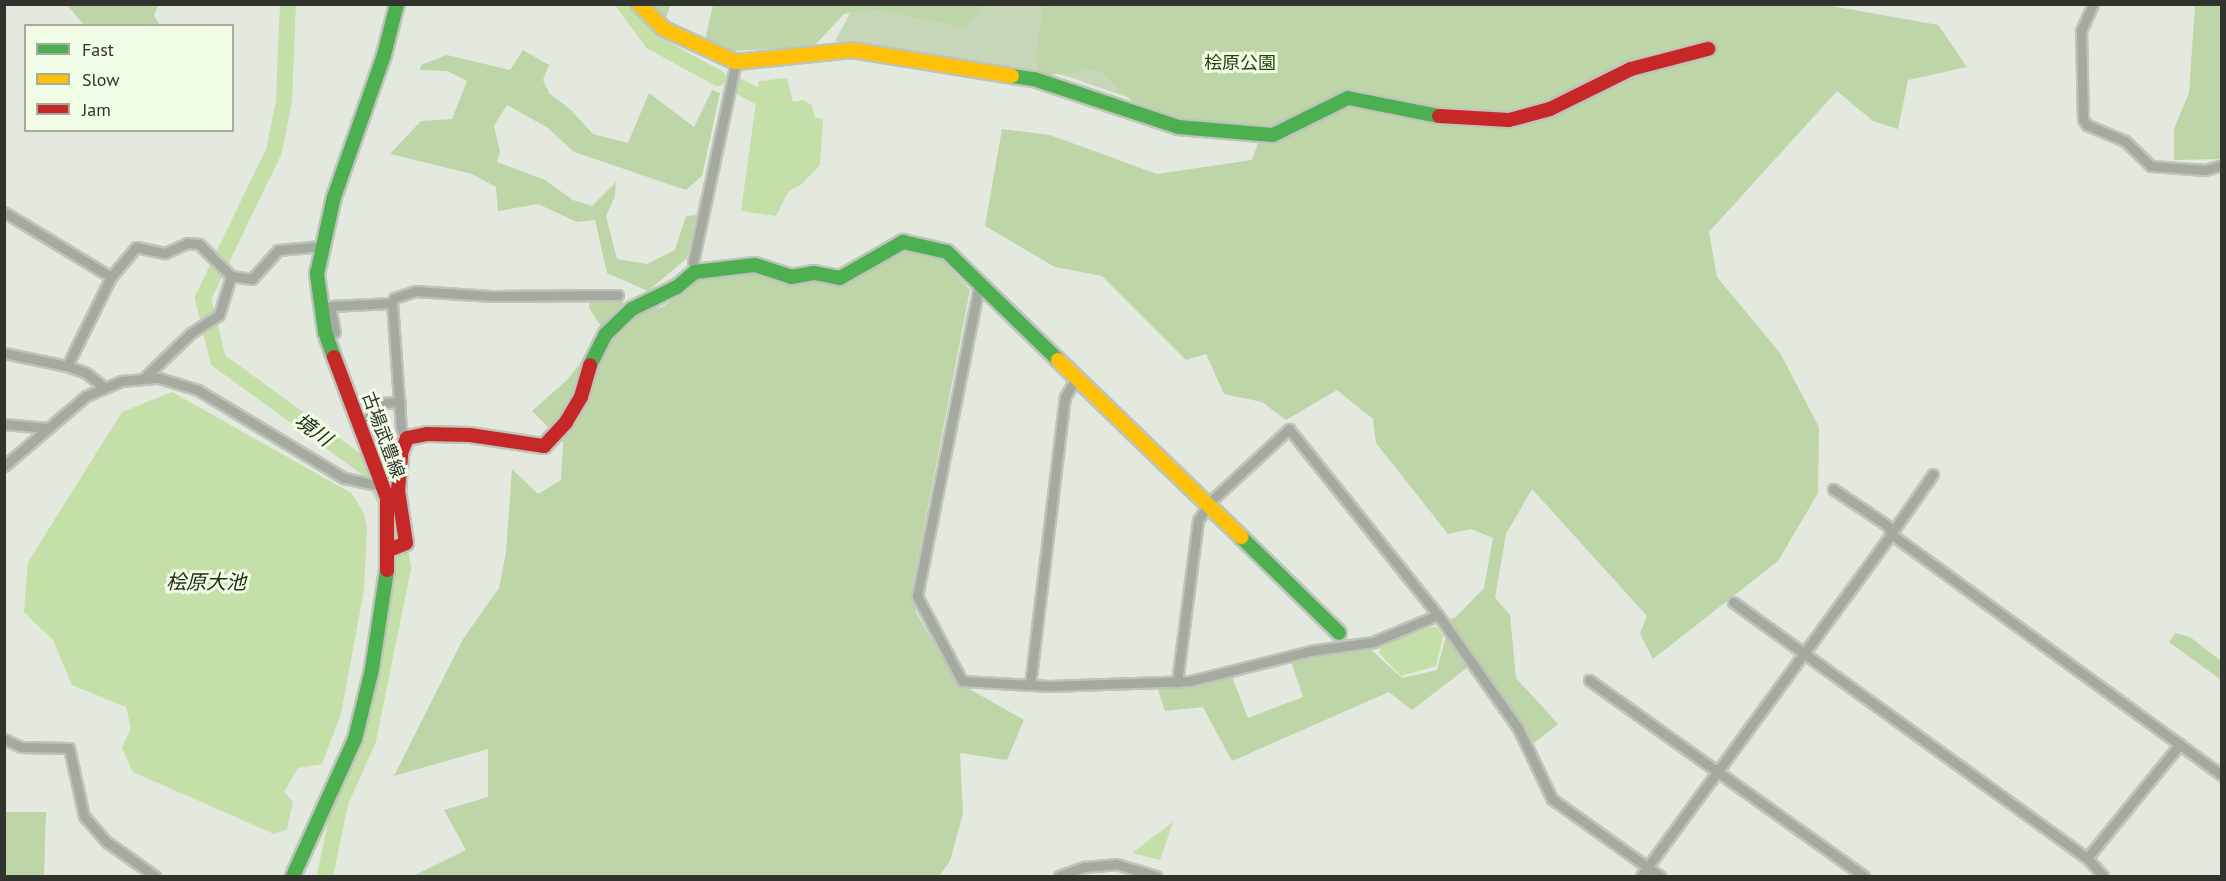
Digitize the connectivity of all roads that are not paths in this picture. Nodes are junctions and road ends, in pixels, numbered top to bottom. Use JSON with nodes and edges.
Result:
{"nodes":[{"id":1,"x":397,"y":4,"type":"edge"},
{"id":2,"x":639,"y":4,"type":"edge"},
{"id":3,"x":2093,"y":4,"type":"edge"},
{"id":4,"x":1708,"y":49,"type":"dead end"},
{"id":5,"x":736,"y":62,"type":"junction"},
{"id":6,"x":2222,"y":165,"type":"edge"},
{"id":7,"x":4,"y":212,"type":"edge"},
{"id":8,"x":322,"y":246,"type":"junction"},
{"id":9,"x":695,"y":272,"type":"junction"},
{"id":10,"x":231,"y":276,"type":"junction"},
{"id":11,"x":111,"y":277,"type":"junction"},
{"id":12,"x":979,"y":286,"type":"junction"},
{"id":13,"x":618,"y":295,"type":"dead end"},
{"id":14,"x":392,"y":303,"type":"junction"},
{"id":15,"x":327,"y":337,"type":"junction"},
{"id":16,"x":4,"y":353,"type":"edge"},
{"id":17,"x":67,"y":366,"type":"junction"},
{"id":18,"x":143,"y":379,"type":"junction"},
{"id":19,"x":1076,"y":380,"type":"junction"},
{"id":20,"x":104,"y":387,"type":"junction"},
{"id":21,"x":400,"y":402,"type":"junction"},
{"id":22,"x":359,"y":422,"type":"junction"},
{"id":23,"x":4,"y":424,"type":"edge"},
{"id":24,"x":47,"y":428,"type":"junction"},
{"id":25,"x":406,"y":440,"type":"junction"},
{"id":26,"x":4,"y":466,"type":"edge"},
{"id":27,"x":1933,"y":474,"type":"dead end"},
{"id":28,"x":382,"y":486,"type":"junction"},
{"id":29,"x":1833,"y":489,"type":"dead end"},
{"id":30,"x":1208,"y":506,"type":"junction"},
{"id":31,"x":1891,"y":534,"type":"junction"},
{"id":32,"x":389,"y":550,"type":"junction"},
{"id":33,"x":1733,"y":602,"type":"dead end"},
{"id":34,"x":1438,"y":615,"type":"junction"},
{"id":35,"x":1340,"y":633,"type":"dead end"},
{"id":36,"x":1803,"y":653,"type":"junction"},
{"id":37,"x":1589,"y":680,"type":"dead end"},
{"id":38,"x":1178,"y":682,"type":"junction"},
{"id":39,"x":1030,"y":686,"type":"junction"},
{"id":40,"x":4,"y":739,"type":"edge"},
{"id":41,"x":2180,"y":744,"type":"junction"},
{"id":42,"x":1717,"y":771,"type":"junction"},
{"id":43,"x":2222,"y":775,"type":"edge"},
{"id":44,"x":2087,"y":858,"type":"junction"},
{"id":45,"x":1647,"y":867,"type":"junction"},
{"id":46,"x":155,"y":876,"type":"edge"},
{"id":47,"x":293,"y":876,"type":"edge"},
{"id":48,"x":1059,"y":876,"type":"edge"},
{"id":49,"x":1156,"y":876,"type":"edge"},
{"id":50,"x":1641,"y":876,"type":"edge"},
{"id":51,"x":1660,"y":876,"type":"edge"},
{"id":52,"x":1864,"y":876,"type":"edge"},
{"id":53,"x":2103,"y":876,"type":"edge"}],
"edges":[{"from":1,"to":8,"type":"street","name":"古場武豊線"},
{"from":2,"to":5,"type":"street"},
{"from":3,"to":6,"type":"street"},
{"from":4,"to":5,"type":"street"},
{"from":5,"to":9,"type":"street"},
{"from":7,"to":11,"type":"street"},
{"from":8,"to":10,"type":"street"},
{"from":8,"to":15,"type":"street","name":"古場武豊線"},
{"from":9,"to":12,"type":"street"},
{"from":9,"to":25,"type":"street"},
{"from":10,"to":11,"type":"street"},
{"from":10,"to":18,"type":"street"},
{"from":11,"to":17,"type":"street"},
{"from":12,"to":19,"type":"street"},
{"from":12,"to":39,"type":"street"},
{"from":13,"to":14,"type":"street"},
{"from":14,"to":15,"type":"street"},
{"from":14,"to":21,"type":"street"},
{"from":15,"to":22,"type":"street","name":"古場武豊線"},
{"from":16,"to":17,"type":"street"},
{"from":17,"to":20,"type":"street"},
{"from":18,"to":20,"type":"street"},
{"from":18,"to":28,"type":"street"},
{"from":19,"to":30,"type":"street"},
{"from":19,"to":39,"type":"street"},
{"from":20,"to":24,"type":"street"},
{"from":21,"to":22,"type":"street"},
{"from":21,"to":25,"type":"street"},
{"from":22,"to":28,"type":"street","name":"古場武豊線"},
{"from":23,"to":24,"type":"street"},
{"from":24,"to":26,"type":"street"},
{"from":25,"to":32,"type":"street"},
{"from":27,"to":31,"type":"street"},
{"from":28,"to":32,"type":"street","name":"古場武豊線"},
{"from":29,"to":31,"type":"street"},
{"from":30,"to":34,"type":"street"},
{"from":30,"to":35,"type":"street"},
{"from":30,"to":38,"type":"street"},
{"from":31,"to":36,"type":"street"},
{"from":31,"to":41,"type":"street"},
{"from":32,"to":47,"type":"street","name":"古場武豊線"},
{"from":33,"to":36,"type":"street"},
{"from":34,"to":38,"type":"street"},
{"from":34,"to":45,"type":"street"},
{"from":36,"to":42,"type":"street"},
{"from":36,"to":44,"type":"street"},
{"from":37,"to":42,"type":"street"},
{"from":38,"to":39,"type":"street"},
{"from":40,"to":46,"type":"street"},
{"from":41,"to":43,"type":"street"},
{"from":41,"to":44,"type":"street"},
{"from":42,"to":45,"type":"street"},
{"from":42,"to":52,"type":"street"},
{"from":44,"to":53,"type":"street"},
{"from":45,"to":50,"type":"street"},
{"from":45,"to":51,"type":"street"},
{"from":48,"to":49,"type":"street"}]}
